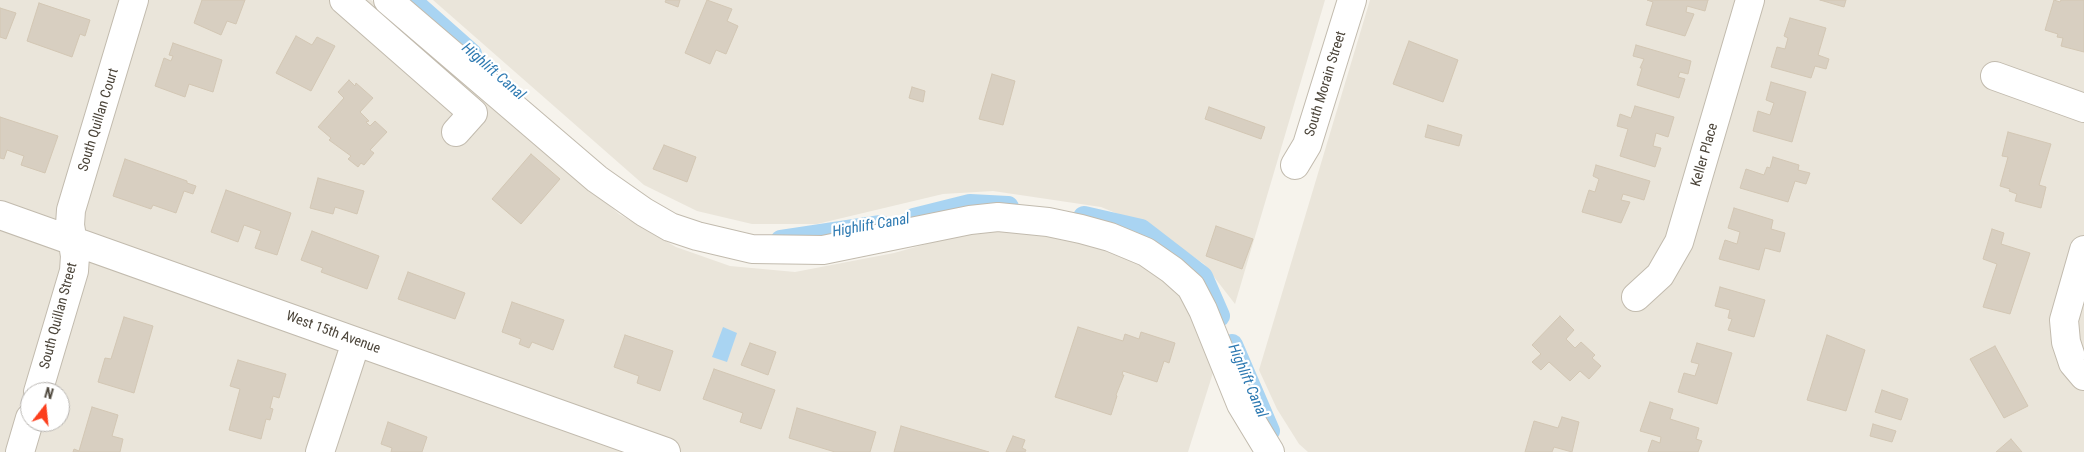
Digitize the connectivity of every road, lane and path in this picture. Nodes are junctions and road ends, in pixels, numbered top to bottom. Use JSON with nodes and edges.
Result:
{"nodes":[{"id":1,"x":134,"y":0,"type":"edge"},
{"id":2,"x":344,"y":0,"type":"edge"},
{"id":3,"x":388,"y":0,"type":"edge"},
{"id":4,"x":1352,"y":0,"type":"edge"},
{"id":5,"x":1750,"y":0,"type":"edge"},
{"id":6,"x":1995,"y":76,"type":"dead end"},
{"id":7,"x":2084,"y":108,"type":"edge"},
{"id":8,"x":456,"y":132,"type":"dead end"},
{"id":9,"x":1295,"y":165,"type":"dead end"},
{"id":10,"x":0,"y":215,"type":"edge"},
{"id":11,"x":72,"y":240,"type":"junction"},
{"id":12,"x":2084,"y":250,"type":"edge"},
{"id":13,"x":1636,"y":297,"type":"dead end"},
{"id":14,"x":356,"y":342,"type":"junction"},
{"id":15,"x":2078,"y":370,"type":"edge"},
{"id":16,"x":41,"y":382,"type":"edge"},
{"id":17,"x":26,"y":432,"type":"edge"},
{"id":18,"x":628,"y":445,"type":"edge"},
{"id":19,"x":20,"y":452,"type":"edge"},
{"id":20,"x":320,"y":452,"type":"edge"},
{"id":21,"x":666,"y":452,"type":"edge"},
{"id":22,"x":1270,"y":452,"type":"edge"}],
"edges":[{"from":1,"to":11,"type":"street","name":"South Quillan Court"},
{"from":2,"to":8,"type":"street"},
{"from":3,"to":22,"type":"street"},
{"from":4,"to":9,"type":"street","name":"South Morain Street"},
{"from":5,"to":13,"type":"street","name":"Keller Place"},
{"from":6,"to":7,"type":"street"},
{"from":10,"to":11,"type":"street","name":"West 15th Avenue"},
{"from":11,"to":14,"type":"street","name":"West 15th Avenue"},
{"from":11,"to":16,"type":"street","name":"South Quillan Street"},
{"from":12,"to":15,"type":"street"},
{"from":14,"to":18,"type":"street","name":"West 15th Avenue"},
{"from":14,"to":20,"type":"street"},
{"from":17,"to":19,"type":"street"},
{"from":18,"to":21,"type":"street","name":"West 15th Avenue"}]}
